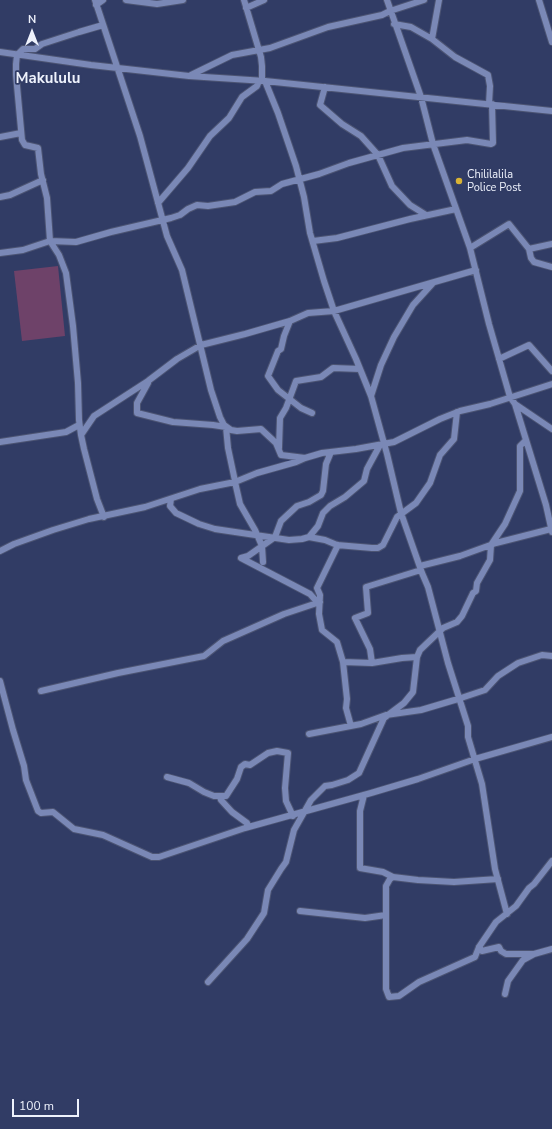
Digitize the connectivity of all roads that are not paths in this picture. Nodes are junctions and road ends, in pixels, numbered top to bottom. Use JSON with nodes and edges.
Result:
{"nodes":[{"id":1,"x":103,"y":0,"type":"edge"},
{"id":2,"x":126,"y":0,"type":"edge"},
{"id":3,"x":182,"y":0,"type":"edge"},
{"id":4,"x":244,"y":0,"type":"edge"},
{"id":5,"x":264,"y":0,"type":"edge"},
{"id":6,"x":387,"y":0,"type":"edge"},
{"id":7,"x":424,"y":0,"type":"edge"},
{"id":8,"x":439,"y":0,"type":"edge"},
{"id":9,"x":539,"y":0,"type":"edge"},
{"id":10,"x":95,"y":3,"type":"edge"},
{"id":11,"x":246,"y":8,"type":"junction"},
{"id":12,"x":390,"y":11,"type":"junction"},
{"id":13,"x":394,"y":24,"type":"junction"},
{"id":14,"x":103,"y":26,"type":"junction"},
{"id":15,"x":432,"y":39,"type":"junction"},
{"id":16,"x":552,"y":42,"type":"edge"},
{"id":17,"x":259,"y":51,"type":"junction"},
{"id":18,"x":0,"y":52,"type":"edge"},
{"id":19,"x":17,"y":55,"type":"junction"},
{"id":20,"x":118,"y":68,"type":"junction"},
{"id":21,"x":189,"y":76,"type":"junction"},
{"id":22,"x":262,"y":81,"type":"junction"},
{"id":23,"x":325,"y":87,"type":"junction"},
{"id":24,"x":421,"y":97,"type":"junction"},
{"id":25,"x":490,"y":104,"type":"junction"},
{"id":26,"x":552,"y":111,"type":"edge"},
{"id":27,"x":21,"y":133,"type":"junction"},
{"id":28,"x":0,"y":137,"type":"edge"},
{"id":29,"x":433,"y":144,"type":"junction"},
{"id":30,"x":378,"y":155,"type":"junction"},
{"id":31,"x":300,"y":179,"type":"junction"},
{"id":32,"x":43,"y":180,"type":"junction"},
{"id":33,"x":0,"y":197,"type":"edge"},
{"id":34,"x":158,"y":203,"type":"junction"},
{"id":35,"x":456,"y":209,"type":"junction"},
{"id":36,"x":426,"y":215,"type":"junction"},
{"id":37,"x":163,"y":220,"type":"junction"},
{"id":38,"x":50,"y":241,"type":"junction"},
{"id":39,"x":313,"y":241,"type":"junction"},
{"id":40,"x":552,"y":244,"type":"edge"},
{"id":41,"x":470,"y":248,"type":"junction"},
{"id":42,"x":529,"y":249,"type":"junction"},
{"id":43,"x":0,"y":253,"type":"edge"},
{"id":44,"x":552,"y":267,"type":"edge"},
{"id":45,"x":476,"y":270,"type":"junction"},
{"id":46,"x":435,"y":282,"type":"junction"},
{"id":47,"x":334,"y":311,"type":"junction"},
{"id":48,"x":290,"y":321,"type":"junction"},
{"id":49,"x":201,"y":344,"type":"junction"},
{"id":50,"x":499,"y":359,"type":"junction"},
{"id":51,"x":360,"y":369,"type":"junction"},
{"id":52,"x":552,"y":371,"type":"edge"},
{"id":53,"x":148,"y":381,"type":"junction"},
{"id":54,"x":552,"y":384,"type":"edge"},
{"id":55,"x":371,"y":396,"type":"junction"},
{"id":56,"x":510,"y":397,"type":"junction"},
{"id":57,"x":289,"y":399,"type":"junction"},
{"id":58,"x":515,"y":404,"type":"junction"},
{"id":59,"x":457,"y":412,"type":"junction"},
{"id":60,"x":312,"y":413,"type":"dead end"},
{"id":61,"x":79,"y":425,"type":"junction"},
{"id":62,"x":226,"y":427,"type":"junction"},
{"id":63,"x":552,"y":429,"type":"edge"},
{"id":64,"x":81,"y":435,"type":"junction"},
{"id":65,"x":526,"y":440,"type":"junction"},
{"id":66,"x":0,"y":442,"type":"edge"},
{"id":67,"x":382,"y":444,"type":"junction"},
{"id":68,"x":279,"y":452,"type":"junction"},
{"id":69,"x":331,"y":452,"type":"junction"},
{"id":70,"x":305,"y":458,"type":"junction"},
{"id":71,"x":235,"y":481,"type":"junction"},
{"id":72,"x":171,"y":499,"type":"junction"},
{"id":73,"x":401,"y":513,"type":"junction"},
{"id":74,"x":104,"y":517,"type":"junction"},
{"id":75,"x":551,"y":530,"type":"edge"},
{"id":76,"x":257,"y":534,"type":"junction"},
{"id":77,"x":275,"y":537,"type":"junction"},
{"id":78,"x":309,"y":537,"type":"junction"},
{"id":79,"x":338,"y":545,"type":"junction"},
{"id":80,"x":491,"y":545,"type":"junction"},
{"id":81,"x":262,"y":546,"type":"junction"},
{"id":82,"x":0,"y":551,"type":"edge"},
{"id":83,"x":263,"y":562,"type":"dead end"},
{"id":84,"x":420,"y":568,"type":"junction"},
{"id":85,"x":319,"y":603,"type":"junction"},
{"id":86,"x":439,"y":633,"type":"junction"},
{"id":87,"x":552,"y":656,"type":"edge"},
{"id":88,"x":417,"y":657,"type":"junction"},
{"id":89,"x":343,"y":662,"type":"junction"},
{"id":90,"x":372,"y":663,"type":"junction"},
{"id":91,"x":0,"y":681,"type":"edge"},
{"id":92,"x":41,"y":690,"type":"dead end"},
{"id":93,"x":458,"y":699,"type":"junction"},
{"id":94,"x":386,"y":716,"type":"junction"},
{"id":95,"x":350,"y":726,"type":"junction"},
{"id":96,"x":309,"y":734,"type":"dead end"},
{"id":97,"x":552,"y":737,"type":"edge"},
{"id":98,"x":475,"y":759,"type":"junction"},
{"id":99,"x":167,"y":777,"type":"dead end"},
{"id":100,"x":364,"y":795,"type":"junction"},
{"id":101,"x":220,"y":796,"type":"junction"},
{"id":102,"x":304,"y":813,"type":"junction"},
{"id":103,"x":293,"y":816,"type":"junction"},
{"id":104,"x":248,"y":827,"type":"junction"},
{"id":105,"x":552,"y":861,"type":"edge"},
{"id":106,"x":393,"y":877,"type":"junction"},
{"id":107,"x":498,"y":879,"type":"junction"},
{"id":108,"x":300,"y":911,"type":"dead end"},
{"id":109,"x":507,"y":914,"type":"junction"},
{"id":110,"x":386,"y":915,"type":"junction"},
{"id":111,"x":480,"y":947,"type":"junction"},
{"id":112,"x":552,"y":950,"type":"edge"},
{"id":113,"x":534,"y":954,"type":"junction"},
{"id":114,"x":208,"y":982,"type":"dead end"},
{"id":115,"x":505,"y":994,"type":"dead end"}],
"edges":[{"from":1,"to":10,"type":"street"},
{"from":2,"to":3,"type":"street"},
{"from":4,"to":11,"type":"street"},
{"from":5,"to":11,"type":"street"},
{"from":6,"to":12,"type":"street"},
{"from":7,"to":12,"type":"street"},
{"from":8,"to":15,"type":"street"},
{"from":9,"to":16,"type":"street"},
{"from":10,"to":14,"type":"street"},
{"from":11,"to":17,"type":"street"},
{"from":12,"to":13,"type":"street"},
{"from":12,"to":17,"type":"street"},
{"from":13,"to":15,"type":"street"},
{"from":13,"to":24,"type":"street"},
{"from":14,"to":19,"type":"street"},
{"from":14,"to":20,"type":"street"},
{"from":15,"to":25,"type":"street"},
{"from":17,"to":21,"type":"street"},
{"from":17,"to":22,"type":"street"},
{"from":18,"to":19,"type":"street"},
{"from":19,"to":20,"type":"street"},
{"from":19,"to":27,"type":"street"},
{"from":20,"to":21,"type":"street"},
{"from":20,"to":34,"type":"street"},
{"from":21,"to":22,"type":"street"},
{"from":22,"to":23,"type":"street"},
{"from":22,"to":31,"type":"street"},
{"from":22,"to":34,"type":"street"},
{"from":23,"to":24,"type":"street"},
{"from":23,"to":30,"type":"street"},
{"from":24,"to":25,"type":"street"},
{"from":24,"to":29,"type":"street"},
{"from":25,"to":26,"type":"street"},
{"from":25,"to":29,"type":"street"},
{"from":27,"to":28,"type":"street"},
{"from":27,"to":32,"type":"street"},
{"from":29,"to":30,"type":"street"},
{"from":29,"to":35,"type":"street"},
{"from":30,"to":31,"type":"street"},
{"from":30,"to":36,"type":"street"},
{"from":31,"to":37,"type":"street"},
{"from":31,"to":39,"type":"street"},
{"from":32,"to":33,"type":"street"},
{"from":32,"to":38,"type":"street"},
{"from":34,"to":37,"type":"street"},
{"from":35,"to":36,"type":"street"},
{"from":35,"to":41,"type":"street"},
{"from":36,"to":39,"type":"street"},
{"from":37,"to":38,"type":"street"},
{"from":37,"to":49,"type":"street"},
{"from":38,"to":43,"type":"street"},
{"from":38,"to":61,"type":"street"},
{"from":39,"to":47,"type":"street"},
{"from":40,"to":42,"type":"street"},
{"from":41,"to":42,"type":"street"},
{"from":41,"to":45,"type":"street"},
{"from":42,"to":44,"type":"street"},
{"from":45,"to":46,"type":"street"},
{"from":45,"to":50,"type":"street"},
{"from":46,"to":47,"type":"street"},
{"from":46,"to":55,"type":"street"},
{"from":47,"to":48,"type":"street"},
{"from":47,"to":51,"type":"street"},
{"from":48,"to":49,"type":"street"},
{"from":48,"to":57,"type":"street"},
{"from":49,"to":53,"type":"street"},
{"from":49,"to":62,"type":"street"},
{"from":50,"to":52,"type":"street"},
{"from":50,"to":56,"type":"street"},
{"from":51,"to":55,"type":"street"},
{"from":51,"to":57,"type":"street"},
{"from":53,"to":62,"type":"street"},
{"from":53,"to":64,"type":"street"},
{"from":54,"to":56,"type":"street"},
{"from":55,"to":67,"type":"street"},
{"from":56,"to":58,"type":"street"},
{"from":56,"to":59,"type":"street"},
{"from":57,"to":60,"type":"street"},
{"from":57,"to":68,"type":"street"},
{"from":58,"to":63,"type":"street"},
{"from":58,"to":65,"type":"street"},
{"from":59,"to":67,"type":"street"},
{"from":59,"to":73,"type":"street"},
{"from":61,"to":64,"type":"street"},
{"from":61,"to":66,"type":"street"},
{"from":62,"to":68,"type":"street"},
{"from":62,"to":71,"type":"street"},
{"from":64,"to":74,"type":"street"},
{"from":65,"to":75,"type":"street"},
{"from":65,"to":80,"type":"street"},
{"from":67,"to":69,"type":"street"},
{"from":67,"to":73,"type":"street"},
{"from":67,"to":78,"type":"street"},
{"from":68,"to":70,"type":"street"},
{"from":69,"to":70,"type":"street"},
{"from":69,"to":77,"type":"street"},
{"from":70,"to":71,"type":"street"},
{"from":71,"to":72,"type":"street"},
{"from":71,"to":76,"type":"street"},
{"from":72,"to":74,"type":"street"},
{"from":72,"to":76,"type":"street"},
{"from":73,"to":79,"type":"street"},
{"from":73,"to":84,"type":"street"},
{"from":74,"to":82,"type":"street"},
{"from":75,"to":80,"type":"street"},
{"from":76,"to":77,"type":"street"},
{"from":76,"to":81,"type":"street"},
{"from":77,"to":78,"type":"street"},
{"from":77,"to":81,"type":"street"},
{"from":78,"to":79,"type":"street"},
{"from":79,"to":85,"type":"street"},
{"from":80,"to":84,"type":"street"},
{"from":80,"to":86,"type":"street"},
{"from":81,"to":83,"type":"street"},
{"from":81,"to":85,"type":"street"},
{"from":84,"to":86,"type":"street"},
{"from":84,"to":90,"type":"street"},
{"from":85,"to":89,"type":"street"},
{"from":85,"to":92,"type":"street"},
{"from":86,"to":88,"type":"street"},
{"from":86,"to":93,"type":"street"},
{"from":87,"to":93,"type":"street"},
{"from":88,"to":90,"type":"street"},
{"from":88,"to":94,"type":"street"},
{"from":89,"to":90,"type":"street"},
{"from":89,"to":95,"type":"street"},
{"from":91,"to":104,"type":"street"},
{"from":93,"to":94,"type":"street"},
{"from":93,"to":98,"type":"street"},
{"from":94,"to":95,"type":"street"},
{"from":94,"to":102,"type":"street"},
{"from":95,"to":96,"type":"street"},
{"from":97,"to":98,"type":"street"},
{"from":98,"to":100,"type":"street"},
{"from":98,"to":107,"type":"street"},
{"from":99,"to":101,"type":"street"},
{"from":100,"to":102,"type":"street"},
{"from":100,"to":106,"type":"street"},
{"from":101,"to":103,"type":"street"},
{"from":101,"to":104,"type":"street"},
{"from":102,"to":103,"type":"street"},
{"from":102,"to":114,"type":"street"},
{"from":103,"to":104,"type":"street"},
{"from":105,"to":109,"type":"street"},
{"from":106,"to":107,"type":"street"},
{"from":106,"to":110,"type":"street"},
{"from":107,"to":109,"type":"street"},
{"from":108,"to":110,"type":"street"},
{"from":109,"to":111,"type":"street"},
{"from":110,"to":111,"type":"street"},
{"from":111,"to":113,"type":"street"},
{"from":112,"to":113,"type":"street"},
{"from":113,"to":115,"type":"street"}]}
